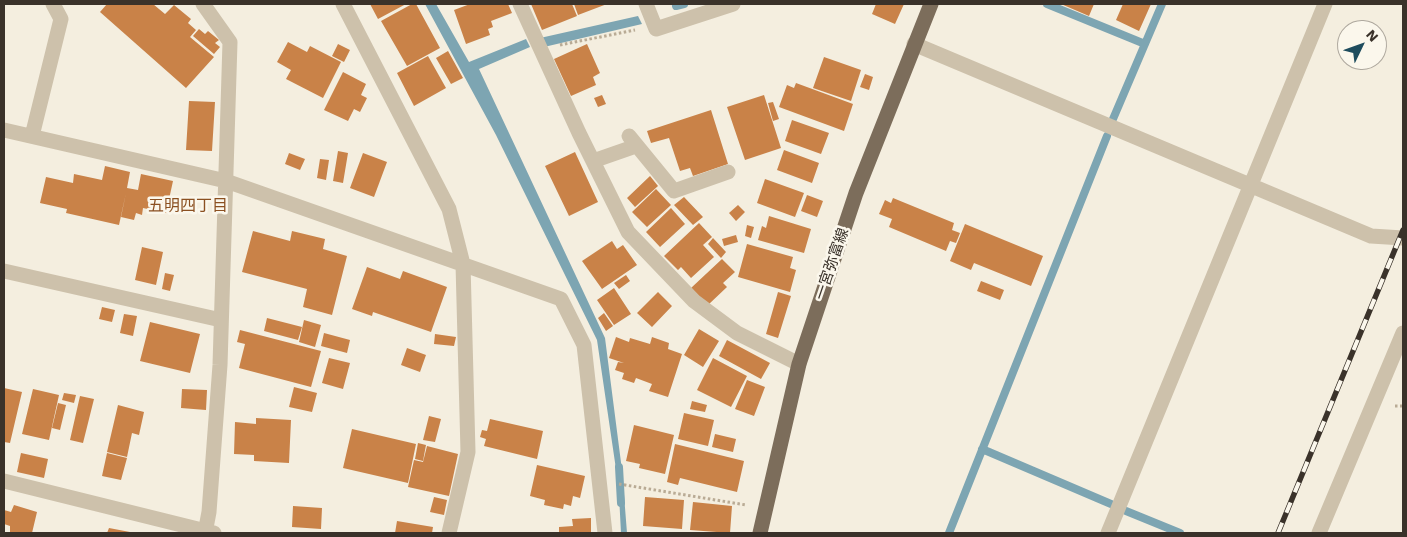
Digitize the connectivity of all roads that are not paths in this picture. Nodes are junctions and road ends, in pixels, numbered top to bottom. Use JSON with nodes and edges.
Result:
{"nodes":[{"id":1,"x":53,"y":4,"type":"edge"},
{"id":2,"x":203,"y":4,"type":"edge"},
{"id":3,"x":343,"y":4,"type":"edge"},
{"id":4,"x":520,"y":4,"type":"edge"},
{"id":5,"x":646,"y":4,"type":"edge"},
{"id":6,"x":733,"y":4,"type":"edge"},
{"id":7,"x":931,"y":4,"type":"edge"},
{"id":8,"x":1324,"y":4,"type":"edge"},
{"id":9,"x":914,"y":44,"type":"junction"},
{"id":10,"x":4,"y":130,"type":"edge"},
{"id":11,"x":32,"y":136,"type":"junction"},
{"id":12,"x":593,"y":161,"type":"junction"},
{"id":13,"x":728,"y":172,"type":"dead end"},
{"id":14,"x":226,"y":180,"type":"junction"},
{"id":15,"x":1250,"y":185,"type":"junction"},
{"id":16,"x":1403,"y":238,"type":"edge"},
{"id":17,"x":463,"y":264,"type":"junction"},
{"id":18,"x":4,"y":271,"type":"edge"},
{"id":19,"x":221,"y":320,"type":"junction"},
{"id":20,"x":1403,"y":332,"type":"edge"},
{"id":21,"x":799,"y":364,"type":"junction"},
{"id":22,"x":4,"y":481,"type":"edge"},
{"id":23,"x":208,"y":533,"type":"edge"},
{"id":24,"x":448,"y":533,"type":"edge"},
{"id":25,"x":605,"y":533,"type":"edge"},
{"id":26,"x":760,"y":533,"type":"edge"},
{"id":27,"x":1108,"y":533,"type":"edge"},
{"id":28,"x":1319,"y":533,"type":"edge"}],
"edges":[{"from":1,"to":11,"type":"street"},
{"from":2,"to":14,"type":"street"},
{"from":3,"to":17,"type":"street"},
{"from":4,"to":12,"type":"street"},
{"from":5,"to":6,"type":"street"},
{"from":7,"to":9,"type":"main road","name":"一宮弥富線"},
{"from":8,"to":15,"type":"street"},
{"from":9,"to":15,"type":"street"},
{"from":9,"to":21,"type":"main road","name":"一宮弥富線"},
{"from":10,"to":11,"type":"street"},
{"from":11,"to":14,"type":"street"},
{"from":12,"to":13,"type":"street"},
{"from":12,"to":21,"type":"street"},
{"from":14,"to":17,"type":"street"},
{"from":14,"to":19,"type":"street"},
{"from":15,"to":16,"type":"street"},
{"from":15,"to":27,"type":"street"},
{"from":17,"to":24,"type":"street"},
{"from":17,"to":25,"type":"street"},
{"from":18,"to":19,"type":"street"},
{"from":19,"to":23,"type":"street"},
{"from":20,"to":28,"type":"street"},
{"from":21,"to":26,"type":"main road","name":"一宮弥富線"},
{"from":22,"to":23,"type":"street"}]}
